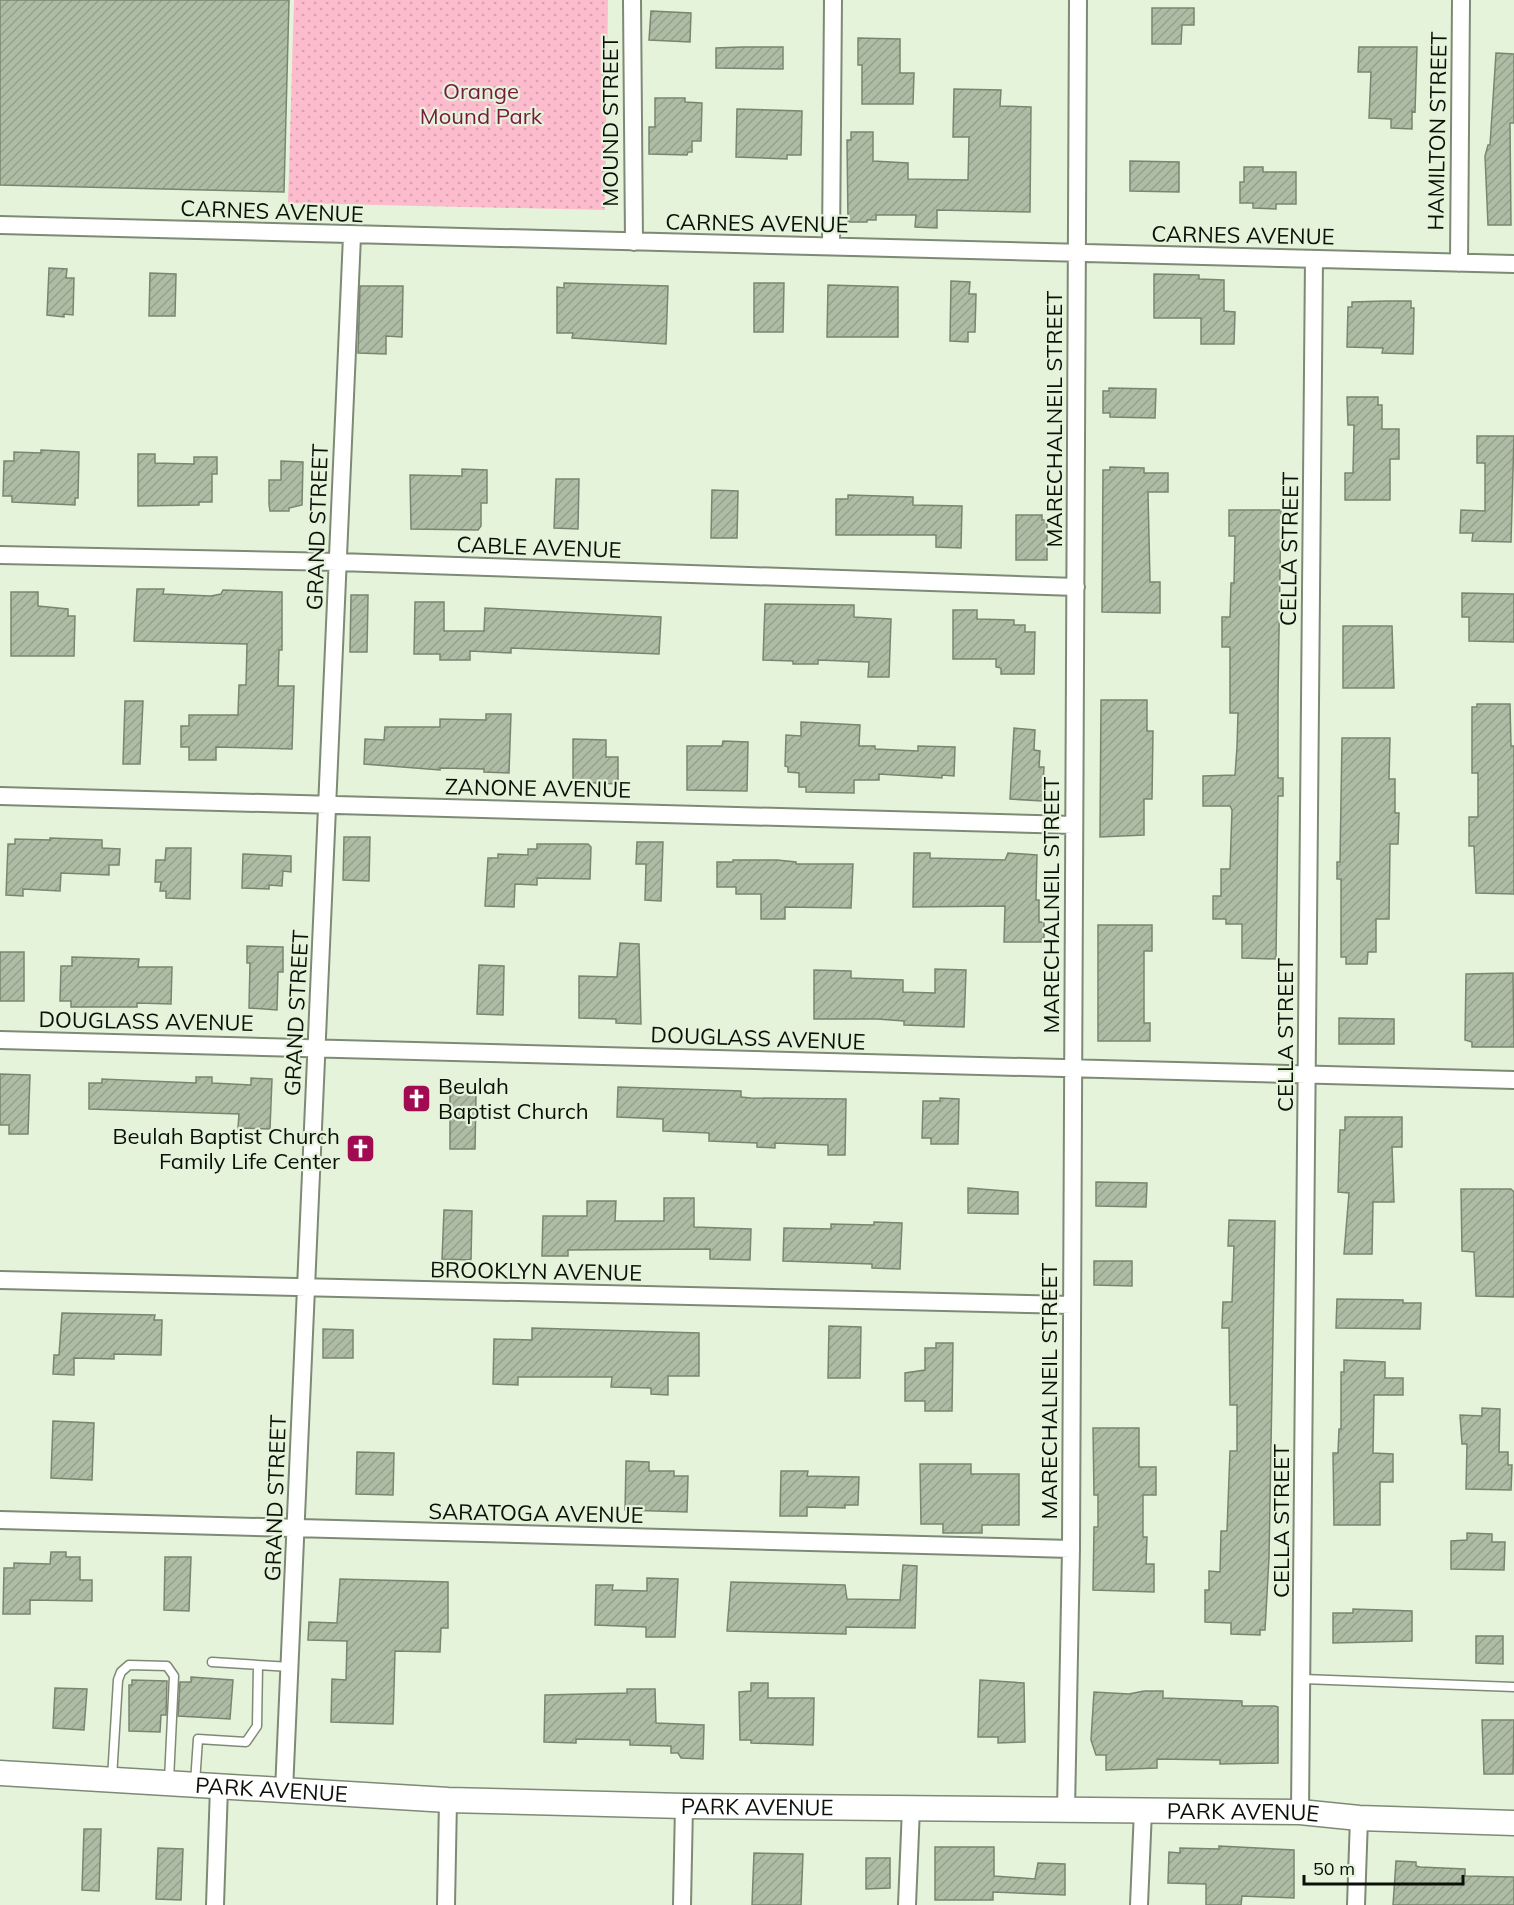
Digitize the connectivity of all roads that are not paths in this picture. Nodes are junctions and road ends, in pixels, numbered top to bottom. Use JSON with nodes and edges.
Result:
{"nodes":[{"id":1,"x":632,"y":0,"type":"edge"},
{"id":2,"x":833,"y":0,"type":"edge"},
{"id":3,"x":1078,"y":0,"type":"edge"},
{"id":4,"x":1461,"y":0,"type":"edge"},
{"id":5,"x":0,"y":225,"type":"edge"},
{"id":6,"x":352,"y":236,"type":"junction"},
{"id":7,"x":634,"y":242,"type":"junction"},
{"id":8,"x":831,"y":246,"type":"junction"},
{"id":9,"x":1077,"y":253,"type":"junction"},
{"id":10,"x":1314,"y":259,"type":"junction"},
{"id":11,"x":1459,"y":263,"type":"junction"},
{"id":12,"x":1514,"y":264,"type":"edge"},
{"id":13,"x":0,"y":555,"type":"edge"},
{"id":14,"x":338,"y":562,"type":"junction"},
{"id":15,"x":1076,"y":587,"type":"junction"},
{"id":16,"x":0,"y":796,"type":"edge"},
{"id":17,"x":327,"y":806,"type":"junction"},
{"id":18,"x":1074,"y":825,"type":"junction"},
{"id":19,"x":0,"y":1040,"type":"edge"},
{"id":20,"x":316,"y":1048,"type":"junction"},
{"id":21,"x":1073,"y":1070,"type":"junction"},
{"id":22,"x":1307,"y":1075,"type":"junction"},
{"id":23,"x":1514,"y":1080,"type":"edge"},
{"id":24,"x":0,"y":1280,"type":"edge"},
{"id":25,"x":306,"y":1289,"type":"junction"},
{"id":26,"x":1072,"y":1305,"type":"junction"},
{"id":27,"x":0,"y":1520,"type":"edge"},
{"id":28,"x":296,"y":1529,"type":"junction"},
{"id":29,"x":1071,"y":1549,"type":"junction"},
{"id":30,"x":212,"y":1662,"type":"dead end"},
{"id":31,"x":258,"y":1665,"type":"junction"},
{"id":32,"x":290,"y":1667,"type":"junction"},
{"id":33,"x":1303,"y":1679,"type":"junction"},
{"id":34,"x":1514,"y":1687,"type":"edge"},
{"id":35,"x":0,"y":1773,"type":"edge"},
{"id":36,"x":112,"y":1780,"type":"junction"},
{"id":37,"x":169,"y":1784,"type":"junction"},
{"id":38,"x":195,"y":1786,"type":"junction"},
{"id":39,"x":219,"y":1787,"type":"junction"},
{"id":40,"x":284,"y":1791,"type":"junction"},
{"id":41,"x":448,"y":1800,"type":"junction"},
{"id":42,"x":684,"y":1806,"type":"junction"},
{"id":43,"x":911,"y":1808,"type":"junction"},
{"id":44,"x":1066,"y":1810,"type":"junction"},
{"id":45,"x":1143,"y":1810,"type":"junction"},
{"id":46,"x":1300,"y":1812,"type":"junction"},
{"id":47,"x":1359,"y":1818,"type":"junction"},
{"id":48,"x":1514,"y":1822,"type":"edge"},
{"id":49,"x":215,"y":1905,"type":"edge"},
{"id":50,"x":446,"y":1905,"type":"edge"},
{"id":51,"x":682,"y":1905,"type":"edge"},
{"id":52,"x":907,"y":1905,"type":"edge"},
{"id":53,"x":1139,"y":1905,"type":"edge"},
{"id":54,"x":1356,"y":1905,"type":"edge"}],
"edges":[{"from":1,"to":7,"type":"street","name":"MOUND STREET"},
{"from":2,"to":8,"type":"street"},
{"from":3,"to":9,"type":"street","name":"MARECHALNEIL STREET"},
{"from":4,"to":11,"type":"street","name":"HAMILTON STREET"},
{"from":5,"to":6,"type":"street","name":"CARNES AVENUE"},
{"from":6,"to":7,"type":"street","name":"CARNES AVENUE"},
{"from":6,"to":14,"type":"street","name":"GRAND STREET"},
{"from":7,"to":8,"type":"street","name":"CARNES AVENUE"},
{"from":8,"to":9,"type":"street","name":"CARNES AVENUE"},
{"from":9,"to":10,"type":"street","name":"CARNES AVENUE"},
{"from":9,"to":15,"type":"street","name":"MARECHALNEIL STREET"},
{"from":10,"to":11,"type":"street","name":"CARNES AVENUE"},
{"from":10,"to":22,"type":"street","name":"CELLA STREET"},
{"from":11,"to":12,"type":"street","name":"CARNES AVENUE"},
{"from":13,"to":14,"type":"street","name":"CABLE AVENUE"},
{"from":14,"to":15,"type":"street","name":"CABLE AVENUE"},
{"from":14,"to":17,"type":"street","name":"GRAND STREET"},
{"from":15,"to":18,"type":"street","name":"MARECHALNEIL STREET"},
{"from":16,"to":17,"type":"street","name":"ZANONE AVENUE"},
{"from":17,"to":18,"type":"street","name":"ZANONE AVENUE"},
{"from":17,"to":20,"type":"street","name":"GRAND STREET"},
{"from":18,"to":21,"type":"street","name":"MARECHALNEIL STREET"},
{"from":19,"to":20,"type":"street","name":"DOUGLASS AVENUE"},
{"from":20,"to":21,"type":"street","name":"DOUGLASS AVENUE"},
{"from":20,"to":25,"type":"street","name":"GRAND STREET"},
{"from":21,"to":22,"type":"street","name":"DOUGLASS AVENUE"},
{"from":21,"to":26,"type":"street","name":"MARECHALNEIL STREET"},
{"from":22,"to":23,"type":"street","name":"DOUGLASS AVENUE"},
{"from":22,"to":33,"type":"street","name":"CELLA STREET"},
{"from":24,"to":25,"type":"street","name":"BROOKLYN AVENUE"},
{"from":25,"to":26,"type":"street","name":"BROOKLYN AVENUE"},
{"from":25,"to":28,"type":"street","name":"GRAND STREET"},
{"from":26,"to":29,"type":"street","name":"MARECHALNEIL STREET"},
{"from":27,"to":28,"type":"street","name":"SARATOGA AVENUE"},
{"from":28,"to":29,"type":"street","name":"SARATOGA AVENUE"},
{"from":28,"to":32,"type":"street","name":"GRAND STREET"},
{"from":29,"to":44,"type":"street","name":"MARECHALNEIL STREET"},
{"from":30,"to":31,"type":"lane"},
{"from":31,"to":32,"type":"lane"},
{"from":31,"to":38,"type":"lane"},
{"from":32,"to":40,"type":"street","name":"GRAND STREET"},
{"from":33,"to":34,"type":"lane"},
{"from":33,"to":46,"type":"street","name":"CELLA STREET"},
{"from":35,"to":36,"type":"main road","name":"PARK AVENUE"},
{"from":36,"to":37,"type":"main road","name":"PARK AVENUE"},
{"from":36,"to":37,"type":"lane"},
{"from":37,"to":38,"type":"main road","name":"PARK AVENUE"},
{"from":38,"to":39,"type":"main road","name":"PARK AVENUE"},
{"from":39,"to":40,"type":"main road","name":"PARK AVENUE"},
{"from":39,"to":49,"type":"street"},
{"from":40,"to":41,"type":"main road","name":"PARK AVENUE"},
{"from":41,"to":42,"type":"main road","name":"PARK AVENUE"},
{"from":41,"to":50,"type":"street"},
{"from":42,"to":43,"type":"main road","name":"PARK AVENUE"},
{"from":42,"to":51,"type":"street"},
{"from":43,"to":44,"type":"main road","name":"PARK AVENUE"},
{"from":43,"to":52,"type":"street"},
{"from":44,"to":45,"type":"main road","name":"PARK AVENUE"},
{"from":45,"to":46,"type":"main road","name":"PARK AVENUE"},
{"from":45,"to":53,"type":"street"},
{"from":46,"to":47,"type":"main road","name":"PARK AVENUE"},
{"from":47,"to":48,"type":"main road","name":"PARK AVENUE"},
{"from":47,"to":54,"type":"street"}]}
